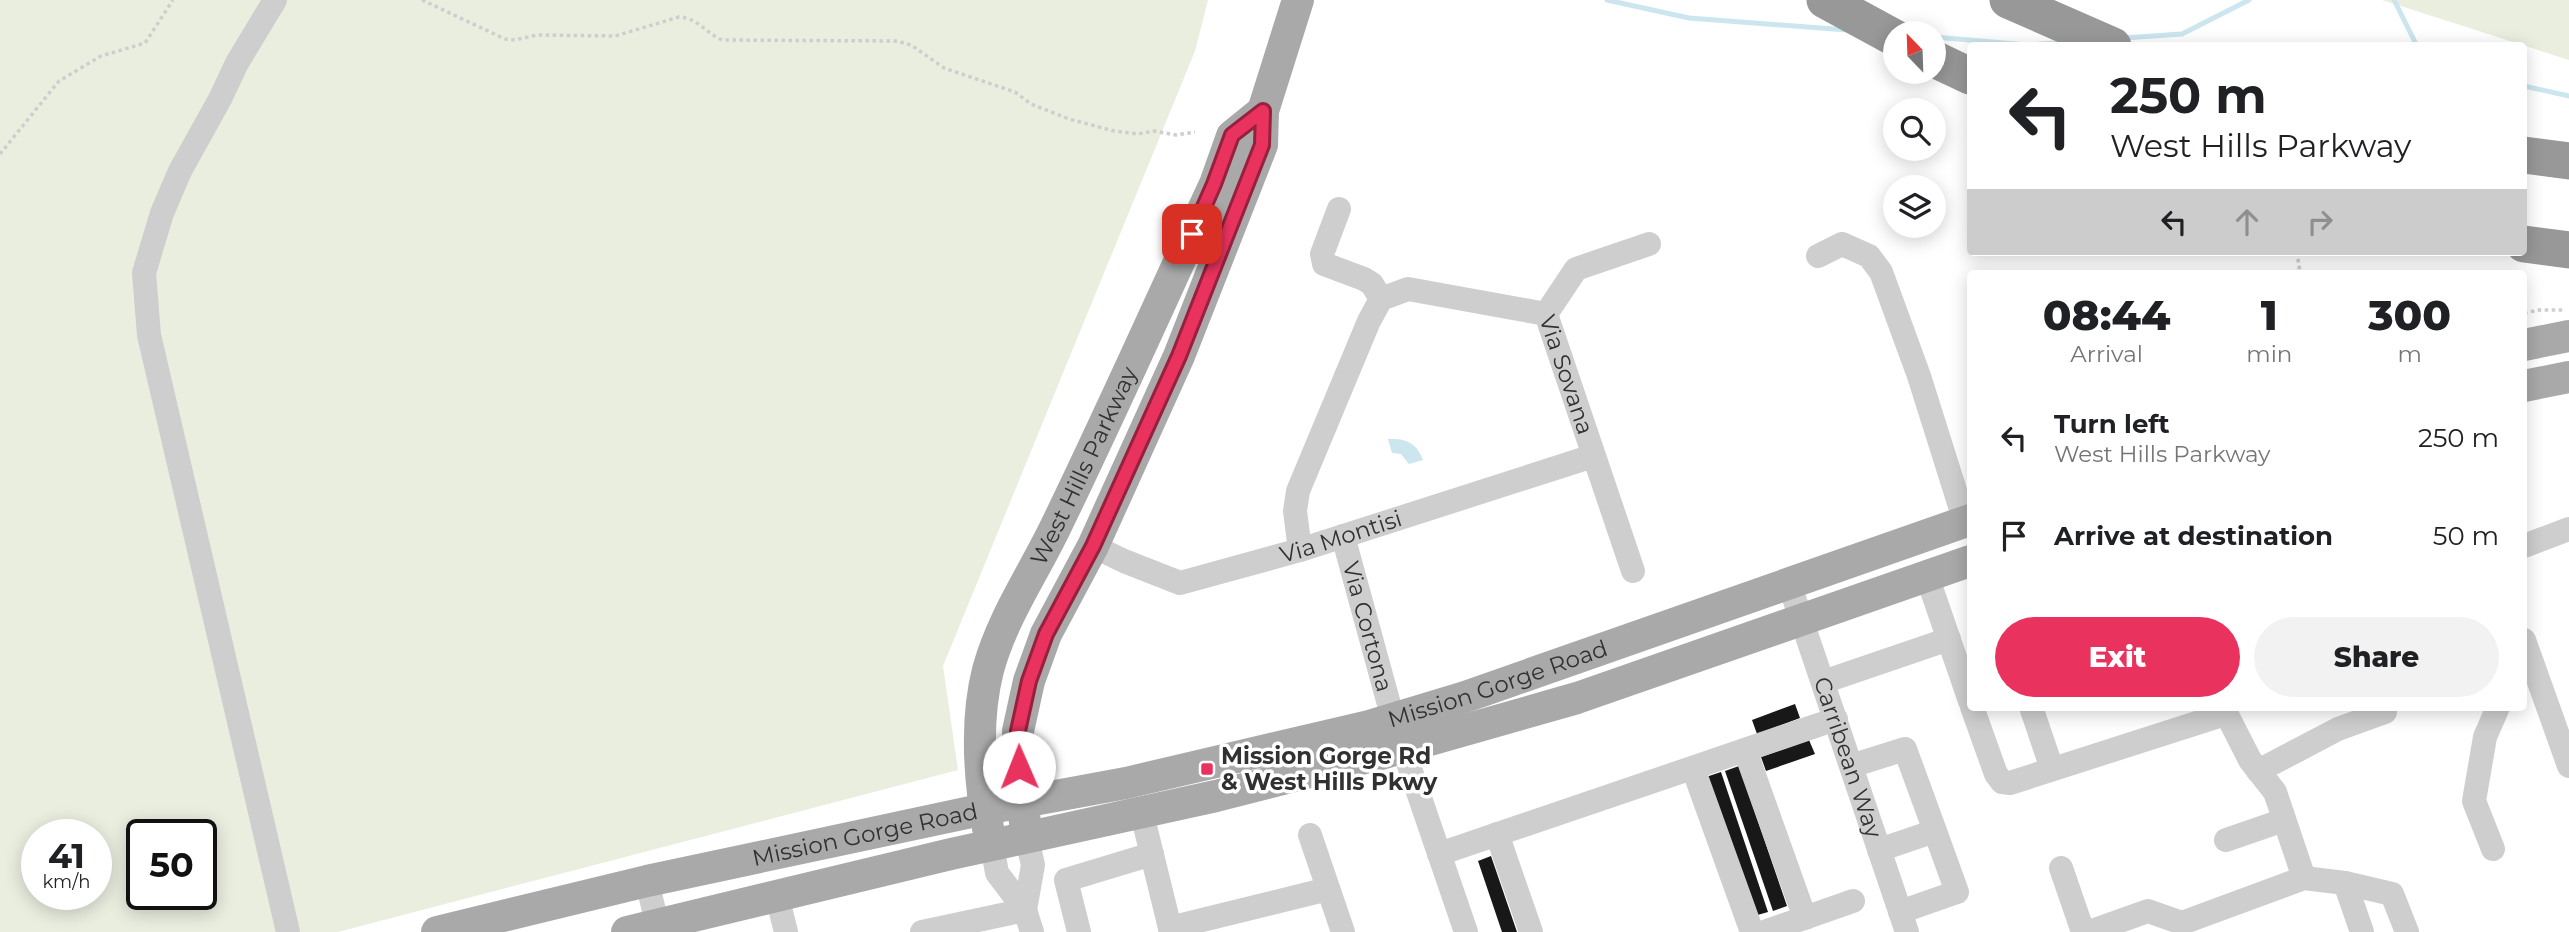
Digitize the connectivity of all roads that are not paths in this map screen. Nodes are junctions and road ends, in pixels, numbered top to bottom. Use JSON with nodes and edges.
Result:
{"nodes":[{"id":1,"x":275,"y":0,"type":"edge"},
{"id":2,"x":1298,"y":0,"type":"edge"},
{"id":3,"x":1825,"y":0,"type":"edge"},
{"id":4,"x":2008,"y":0,"type":"edge"},
{"id":5,"x":1883,"y":31,"type":"edge"},
{"id":6,"x":2104,"y":42,"type":"edge"},
{"id":7,"x":1946,"y":64,"type":"edge"},
{"id":8,"x":1967,"y":74,"type":"edge"},
{"id":9,"x":1263,"y":111,"type":"junction"},
{"id":10,"x":2527,"y":155,"type":"edge"},
{"id":11,"x":2569,"y":161,"type":"edge"},
{"id":12,"x":1339,"y":209,"type":"dead end"},
{"id":13,"x":1649,"y":244,"type":"dead end"},
{"id":14,"x":2527,"y":244,"type":"edge"},
{"id":15,"x":2569,"y":250,"type":"edge"},
{"id":16,"x":1818,"y":256,"type":"dead end"},
{"id":17,"x":1381,"y":299,"type":"junction"},
{"id":18,"x":1546,"y":314,"type":"junction"},
{"id":19,"x":2569,"y":336,"type":"edge"},
{"id":20,"x":2527,"y":344,"type":"edge"},
{"id":21,"x":2569,"y":377,"type":"edge"},
{"id":22,"x":2527,"y":385,"type":"edge"},
{"id":23,"x":1593,"y":456,"type":"junction"},
{"id":24,"x":1967,"y":522,"type":"edge"},
{"id":25,"x":1967,"y":529,"type":"edge"},
{"id":26,"x":1967,"y":529,"type":"edge"},
{"id":27,"x":2569,"y":529,"type":"edge"},
{"id":28,"x":1343,"y":536,"type":"junction"},
{"id":29,"x":2527,"y":545,"type":"edge"},
{"id":30,"x":1093,"y":546,"type":"junction"},
{"id":31,"x":1300,"y":550,"type":"junction"},
{"id":32,"x":1967,"y":562,"type":"edge"},
{"id":33,"x":1633,"y":571,"type":"dead end"},
{"id":34,"x":1927,"y":576,"type":"junction"},
{"id":35,"x":1789,"y":583,"type":"junction"},
{"id":36,"x":1802,"y":620,"type":"junction"},
{"id":37,"x":1949,"y":639,"type":"junction"},
{"id":38,"x":2527,"y":648,"type":"edge"},
{"id":39,"x":1823,"y":682,"type":"junction"},
{"id":40,"x":1967,"y":683,"type":"edge"},
{"id":41,"x":1978,"y":711,"type":"edge"},
{"id":42,"x":2032,"y":711,"type":"edge"},
{"id":43,"x":2221,"y":711,"type":"edge"},
{"id":44,"x":2225,"y":711,"type":"edge"},
{"id":45,"x":2496,"y":711,"type":"edge"},
{"id":46,"x":2385,"y":712,"type":"dead end"},
{"id":47,"x":1836,"y":719,"type":"junction"},
{"id":48,"x":1398,"y":734,"type":"junction"},
{"id":49,"x":1745,"y":750,"type":"junction"},
{"id":50,"x":1851,"y":766,"type":"junction"},
{"id":51,"x":2569,"y":766,"type":"edge"},
{"id":52,"x":1693,"y":768,"type":"junction"},
{"id":53,"x":2052,"y":769,"type":"junction"},
{"id":54,"x":2258,"y":771,"type":"junction"},
{"id":55,"x":1022,"y":802,"type":"junction"},
{"id":56,"x":985,"y":809,"type":"junction"},
{"id":57,"x":1142,"y":814,"type":"junction"},
{"id":58,"x":2284,"y":820,"type":"junction"},
{"id":59,"x":1935,"y":831,"type":"junction"},
{"id":60,"x":1497,"y":834,"type":"junction"},
{"id":61,"x":1310,"y":835,"type":"dead end"},
{"id":62,"x":1027,"y":838,"type":"junction"},
{"id":63,"x":2226,"y":840,"type":"dead end"},
{"id":64,"x":992,"y":845,"type":"junction"},
{"id":65,"x":2493,"y":849,"type":"dead end"},
{"id":66,"x":1880,"y":850,"type":"junction"},
{"id":67,"x":1152,"y":854,"type":"junction"},
{"id":68,"x":1439,"y":854,"type":"junction"},
{"id":69,"x":2061,"y":868,"type":"dead end"},
{"id":70,"x":2304,"y":878,"type":"junction"},
{"id":71,"x":647,"y":881,"type":"junction"},
{"id":72,"x":2352,"y":885,"type":"junction"},
{"id":73,"x":1328,"y":889,"type":"junction"},
{"id":74,"x":777,"y":896,"type":"junction"},
{"id":75,"x":1853,"y":901,"type":"dead end"},
{"id":76,"x":1805,"y":918,"type":"junction"},
{"id":77,"x":1029,"y":921,"type":"edge"},
{"id":78,"x":714,"y":922,"type":"edge"},
{"id":79,"x":1904,"y":922,"type":"edge"},
{"id":80,"x":2180,"y":927,"type":"edge"},
{"id":81,"x":658,"y":928,"type":"edge"},
{"id":82,"x":1170,"y":930,"type":"edge"},
{"id":83,"x":929,"y":931,"type":"edge"},
{"id":84,"x":288,"y":932,"type":"edge"},
{"id":85,"x":437,"y":932,"type":"edge"},
{"id":86,"x":627,"y":932,"type":"edge"},
{"id":87,"x":786,"y":932,"type":"edge"},
{"id":88,"x":1079,"y":932,"type":"edge"},
{"id":89,"x":1343,"y":932,"type":"edge"},
{"id":90,"x":1466,"y":932,"type":"edge"},
{"id":91,"x":1531,"y":932,"type":"edge"},
{"id":92,"x":1752,"y":932,"type":"edge"},
{"id":93,"x":1764,"y":932,"type":"edge"},
{"id":94,"x":2083,"y":932,"type":"edge"},
{"id":95,"x":2089,"y":932,"type":"edge"},
{"id":96,"x":2362,"y":932,"type":"edge"},
{"id":97,"x":2407,"y":932,"type":"edge"}],
"edges":[{"from":1,"to":84,"type":"street"},
{"from":2,"to":9,"type":"main road","name":"West Hills Parkway"},
{"from":3,"to":5,"type":"highway"},
{"from":4,"to":6,"type":"highway"},
{"from":7,"to":8,"type":"highway"},
{"from":9,"to":30,"type":"main road","name":"West Hills Parkway"},
{"from":9,"to":56,"type":"main road","name":"West Hills Parkway"},
{"from":10,"to":11,"type":"highway"},
{"from":12,"to":17,"type":"street"},
{"from":13,"to":18,"type":"street"},
{"from":14,"to":15,"type":"highway"},
{"from":16,"to":24,"type":"street"},
{"from":17,"to":18,"type":"street","name":"Via Sovana"},
{"from":17,"to":31,"type":"street"},
{"from":18,"to":23,"type":"street","name":"Via Sovana"},
{"from":19,"to":20,"type":"main road"},
{"from":21,"to":22,"type":"main road"},
{"from":23,"to":28,"type":"street","name":"Via Montisi"},
{"from":23,"to":33,"type":"street","name":"Via Sovana"},
{"from":25,"to":34,"type":"main road"},
{"from":26,"to":35,"type":"main road","name":"Mission Gorge Road"},
{"from":27,"to":29,"type":"street"},
{"from":28,"to":31,"type":"street","name":"Via Montisi"},
{"from":28,"to":48,"type":"street","name":"Via Cortona"},
{"from":30,"to":31,"type":"street","name":"Via Montisi"},
{"from":30,"to":55,"type":"main road","name":"West Hills Parkway"},
{"from":32,"to":34,"type":"main road","name":"Mission Gorge Road"},
{"from":34,"to":36,"type":"main road","name":"Mission Gorge Road"},
{"from":34,"to":37,"type":"street"},
{"from":35,"to":36,"type":"street","name":"Carribean Way"},
{"from":35,"to":48,"type":"main road","name":"Mission Gorge Road"},
{"from":36,"to":39,"type":"street","name":"Carribean Way"},
{"from":36,"to":48,"type":"main road","name":"Mission Gorge Road"},
{"from":37,"to":39,"type":"street"},
{"from":37,"to":40,"type":"street"},
{"from":38,"to":51,"type":"street"},
{"from":39,"to":47,"type":"street","name":"Carribean Way"},
{"from":41,"to":53,"type":"street"},
{"from":42,"to":53,"type":"street"},
{"from":43,"to":53,"type":"street"},
{"from":44,"to":54,"type":"street"},
{"from":45,"to":65,"type":"street"},
{"from":46,"to":54,"type":"street"},
{"from":47,"to":49,"type":"street"},
{"from":47,"to":50,"type":"street","name":"Carribean Way"},
{"from":48,"to":55,"type":"main road","name":"Mission Gorge Road"},
{"from":48,"to":57,"type":"main road","name":"Mission Gorge Road"},
{"from":48,"to":68,"type":"street","name":"Via Cortona"},
{"from":49,"to":52,"type":"street"},
{"from":49,"to":76,"type":"street"},
{"from":50,"to":59,"type":"street"},
{"from":50,"to":66,"type":"street","name":"Carribean Way"},
{"from":52,"to":60,"type":"street"},
{"from":52,"to":92,"type":"street"},
{"from":54,"to":58,"type":"street"},
{"from":55,"to":56,"type":"main road","name":"Mission Gorge Road"},
{"from":55,"to":62,"type":"main road","name":"West Hills Parkway"},
{"from":56,"to":64,"type":"main road","name":"West Hills Parkway"},
{"from":56,"to":71,"type":"main road","name":"Mission Gorge Road"},
{"from":57,"to":62,"type":"main road","name":"Mission Gorge Road"},
{"from":57,"to":67,"type":"street"},
{"from":58,"to":63,"type":"street"},
{"from":58,"to":70,"type":"street"},
{"from":59,"to":66,"type":"street"},
{"from":59,"to":79,"type":"street"},
{"from":60,"to":68,"type":"street"},
{"from":60,"to":91,"type":"street"},
{"from":61,"to":73,"type":"street"},
{"from":62,"to":64,"type":"main road","name":"Mission Gorge Road"},
{"from":62,"to":77,"type":"street"},
{"from":64,"to":74,"type":"main road","name":"Mission Gorge Road"},
{"from":64,"to":77,"type":"street"},
{"from":66,"to":79,"type":"street","name":"Carribean Way"},
{"from":67,"to":82,"type":"street"},
{"from":67,"to":88,"type":"street"},
{"from":68,"to":90,"type":"street","name":"Via Cortona"},
{"from":69,"to":94,"type":"street"},
{"from":70,"to":72,"type":"street"},
{"from":70,"to":80,"type":"street"},
{"from":71,"to":81,"type":"street"},
{"from":71,"to":85,"type":"main road","name":"Mission Gorge Road"},
{"from":72,"to":96,"type":"street"},
{"from":72,"to":97,"type":"street"},
{"from":73,"to":82,"type":"street"},
{"from":73,"to":89,"type":"street"},
{"from":74,"to":78,"type":"main road","name":"Mission Gorge Road"},
{"from":74,"to":87,"type":"street"},
{"from":75,"to":76,"type":"street"},
{"from":76,"to":93,"type":"street"},
{"from":77,"to":83,"type":"street"},
{"from":78,"to":81,"type":"main road","name":"Mission Gorge Road"},
{"from":80,"to":95,"type":"street"},
{"from":81,"to":86,"type":"main road","name":"Mission Gorge Road"}]}
